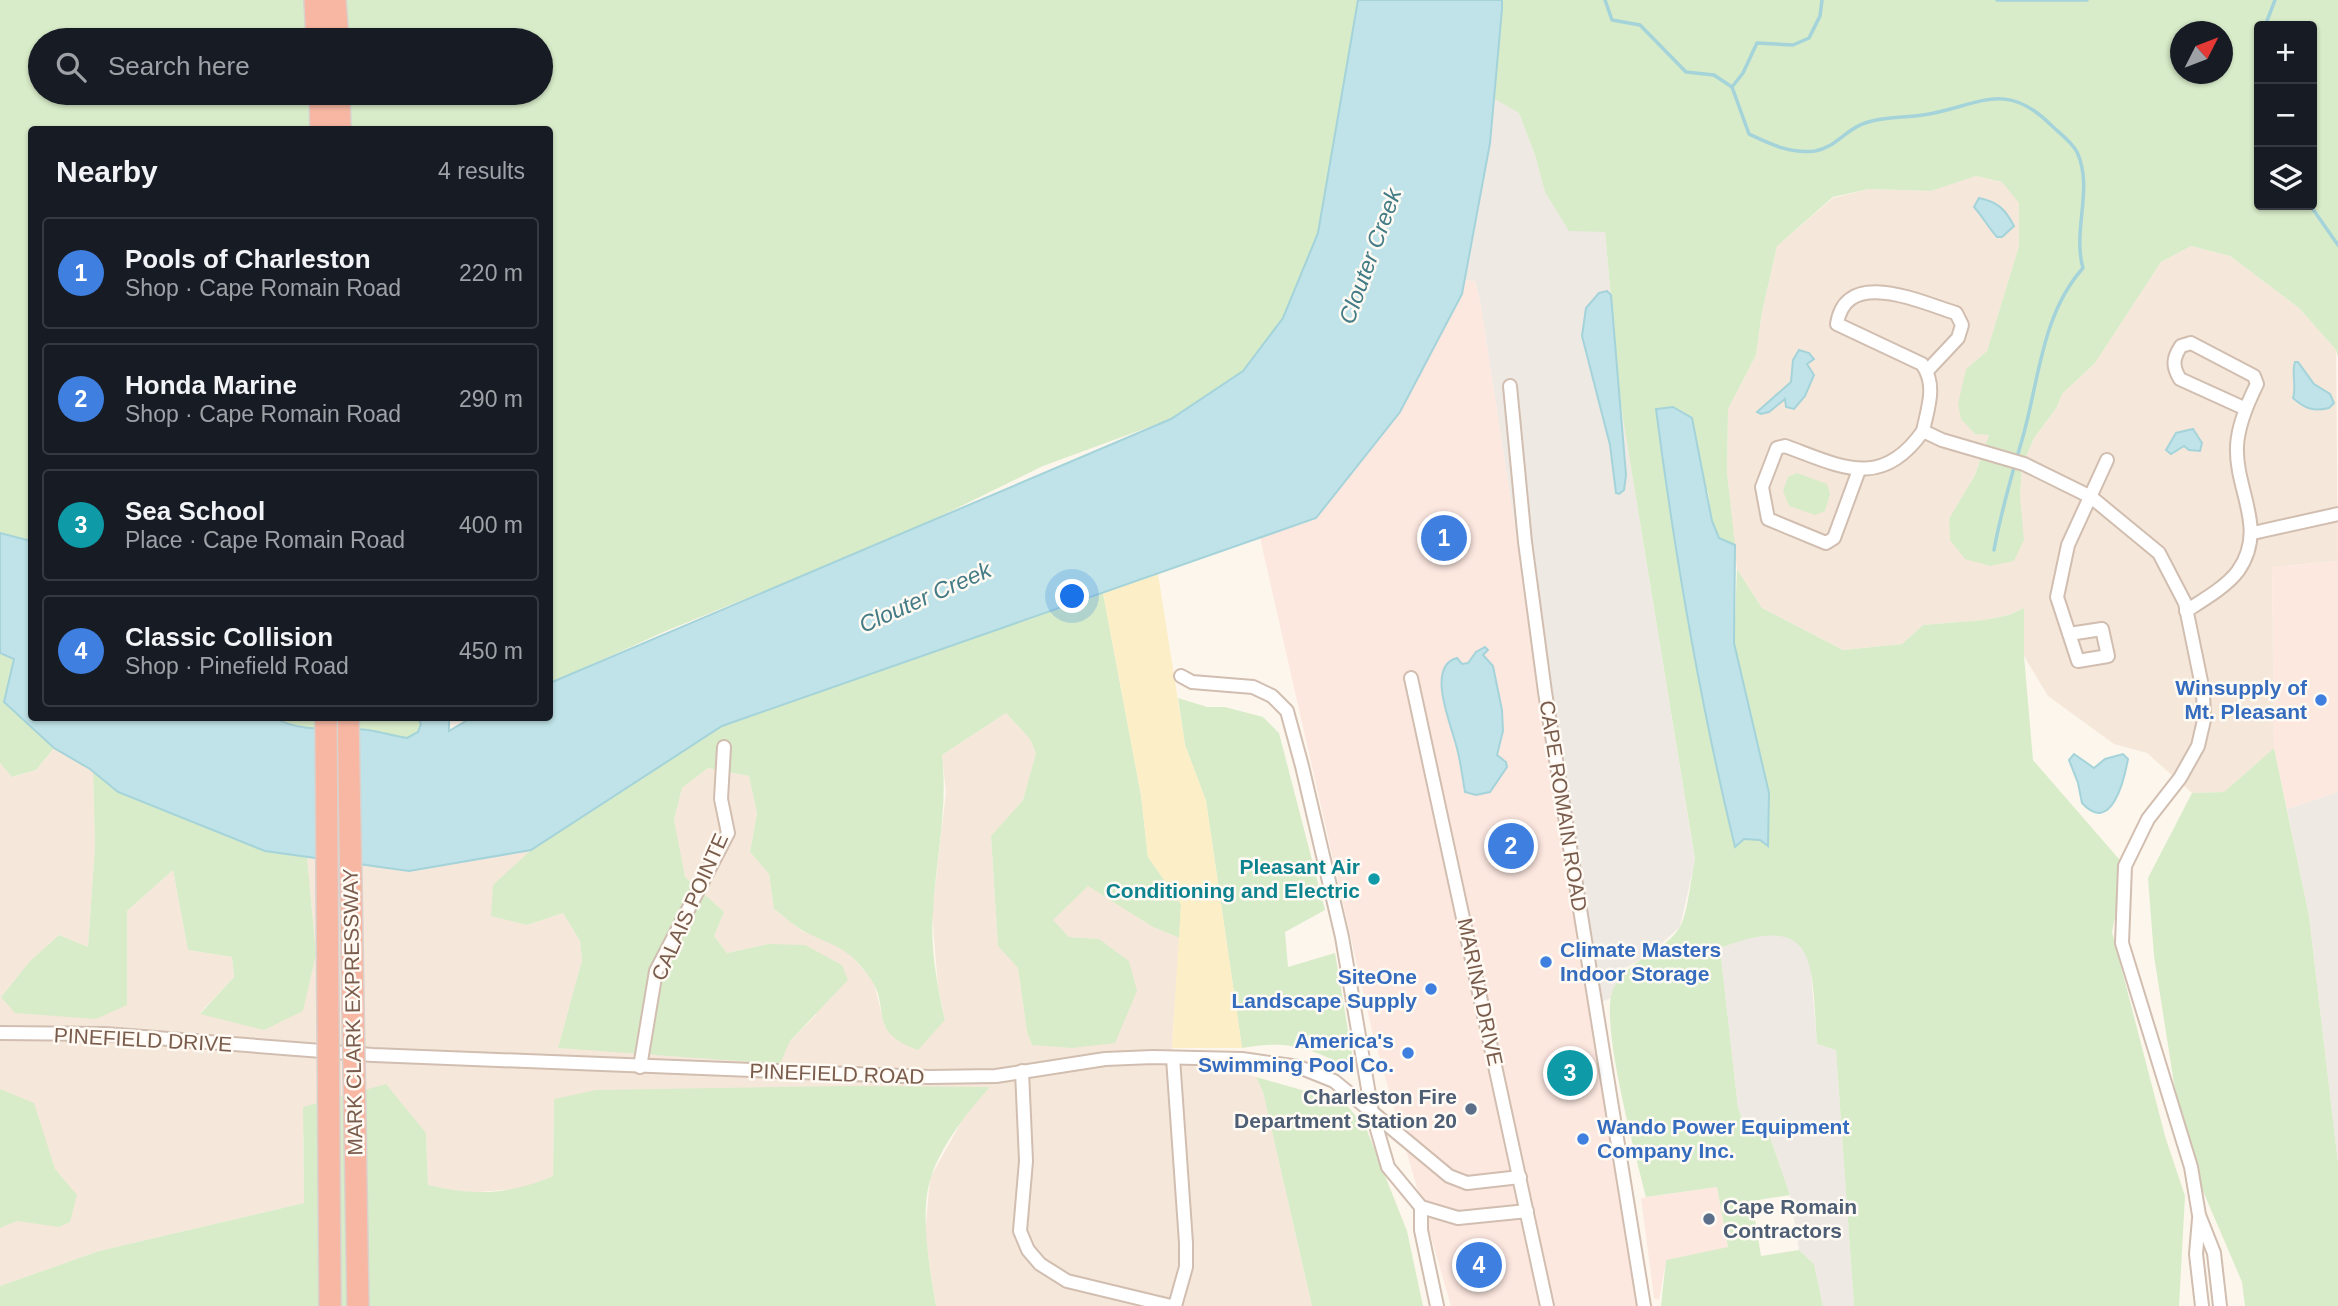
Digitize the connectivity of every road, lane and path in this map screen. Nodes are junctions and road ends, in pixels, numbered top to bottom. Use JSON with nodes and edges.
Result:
{"nodes":[{"id":1,"x":315,"y":0,"type":"edge"},
{"id":2,"x":335,"y":0,"type":"edge"},
{"id":3,"x":316,"y":28,"type":"edge"},
{"id":4,"x":337,"y":28,"type":"edge"},
{"id":5,"x":320,"y":105,"type":"edge"},
{"id":6,"x":339,"y":105,"type":"edge"},
{"id":7,"x":321,"y":126,"type":"edge"},
{"id":8,"x":340,"y":126,"type":"edge"},
{"id":9,"x":1927,"y":371,"type":"junction"},
{"id":10,"x":1510,"y":386,"type":"dead end"},
{"id":11,"x":2246,"y":409,"type":"junction"},
{"id":12,"x":1923,"y":431,"type":"junction"},
{"id":13,"x":2107,"y":460,"type":"dead end"},
{"id":14,"x":1859,"y":470,"type":"junction"},
{"id":15,"x":2091,"y":497,"type":"junction"},
{"id":16,"x":2338,"y":514,"type":"edge"},
{"id":17,"x":2253,"y":533,"type":"junction"},
{"id":18,"x":2186,"y":611,"type":"junction"},
{"id":19,"x":2069,"y":634,"type":"dead end"},
{"id":20,"x":1181,"y":676,"type":"dead end"},
{"id":21,"x":1411,"y":678,"type":"dead end"},
{"id":22,"x":326,"y":721,"type":"edge"},
{"id":23,"x":348,"y":721,"type":"edge"},
{"id":24,"x":724,"y":747,"type":"dead end"},
{"id":25,"x":0,"y":1033,"type":"edge"},
{"id":26,"x":286,"y":1049,"type":"joint"},
{"id":27,"x":1173,"y":1058,"type":"junction"},
{"id":28,"x":640,"y":1067,"type":"junction"},
{"id":29,"x":1022,"y":1071,"type":"junction"},
{"id":30,"x":1372,"y":1112,"type":"junction"},
{"id":31,"x":1520,"y":1177,"type":"junction"},
{"id":32,"x":1421,"y":1207,"type":"junction"},
{"id":33,"x":1527,"y":1211,"type":"junction"},
{"id":34,"x":2199,"y":1215,"type":"junction"},
{"id":35,"x":330,"y":1306,"type":"edge"},
{"id":36,"x":358,"y":1306,"type":"edge"},
{"id":37,"x":1173,"y":1306,"type":"edge"},
{"id":38,"x":1437,"y":1306,"type":"edge"},
{"id":39,"x":1547,"y":1306,"type":"edge"},
{"id":40,"x":1644,"y":1306,"type":"edge"},
{"id":41,"x":2202,"y":1306,"type":"edge"},
{"id":42,"x":2220,"y":1306,"type":"edge"}],
"edges":[{"from":1,"to":3,"type":"highway"},
{"from":2,"to":4,"type":"highway"},
{"from":5,"to":7,"type":"highway"},
{"from":6,"to":8,"type":"highway"},
{"from":9,"to":9,"type":"street"},
{"from":9,"to":12,"type":"street"},
{"from":10,"to":40,"type":"street","name":"CAPE ROMAIN ROAD"},
{"from":11,"to":11,"type":"street"},
{"from":11,"to":17,"type":"street"},
{"from":12,"to":14,"type":"street"},
{"from":12,"to":15,"type":"street"},
{"from":13,"to":15,"type":"street"},
{"from":14,"to":14,"type":"street"},
{"from":15,"to":18,"type":"street"},
{"from":15,"to":19,"type":"street"},
{"from":16,"to":17,"type":"street"},
{"from":17,"to":18,"type":"street"},
{"from":18,"to":34,"type":"street"},
{"from":20,"to":30,"type":"street"},
{"from":21,"to":31,"type":"street","name":"MARINA DRIVE"},
{"from":22,"to":35,"type":"highway","name":"MARK CLARK EXPRESSWAY","bridge":true},
{"from":23,"to":36,"type":"highway","name":"MARK CLARK EXPRESSWAY","bridge":true},
{"from":24,"to":28,"type":"street","name":"CALAIS POINTE"},
{"from":25,"to":26,"type":"street","name":"PINEFIELD DRIVE"},
{"from":26,"to":28,"type":"street","name":"PINEFIELD ROAD"},
{"from":27,"to":29,"type":"street","name":"PINEFIELD ROAD"},
{"from":27,"to":30,"type":"street","name":"PINEFIELD ROAD"},
{"from":27,"to":37,"type":"street"},
{"from":28,"to":29,"type":"street","name":"PINEFIELD ROAD"},
{"from":29,"to":37,"type":"street"},
{"from":30,"to":31,"type":"street","name":"PINEFIELD ROAD"},
{"from":30,"to":32,"type":"street"},
{"from":31,"to":33,"type":"street","name":"MARINA DRIVE"},
{"from":32,"to":33,"type":"street"},
{"from":32,"to":38,"type":"street"},
{"from":33,"to":39,"type":"street","name":"MARINA DRIVE"},
{"from":34,"to":41,"type":"street"},
{"from":34,"to":42,"type":"street"}]}
